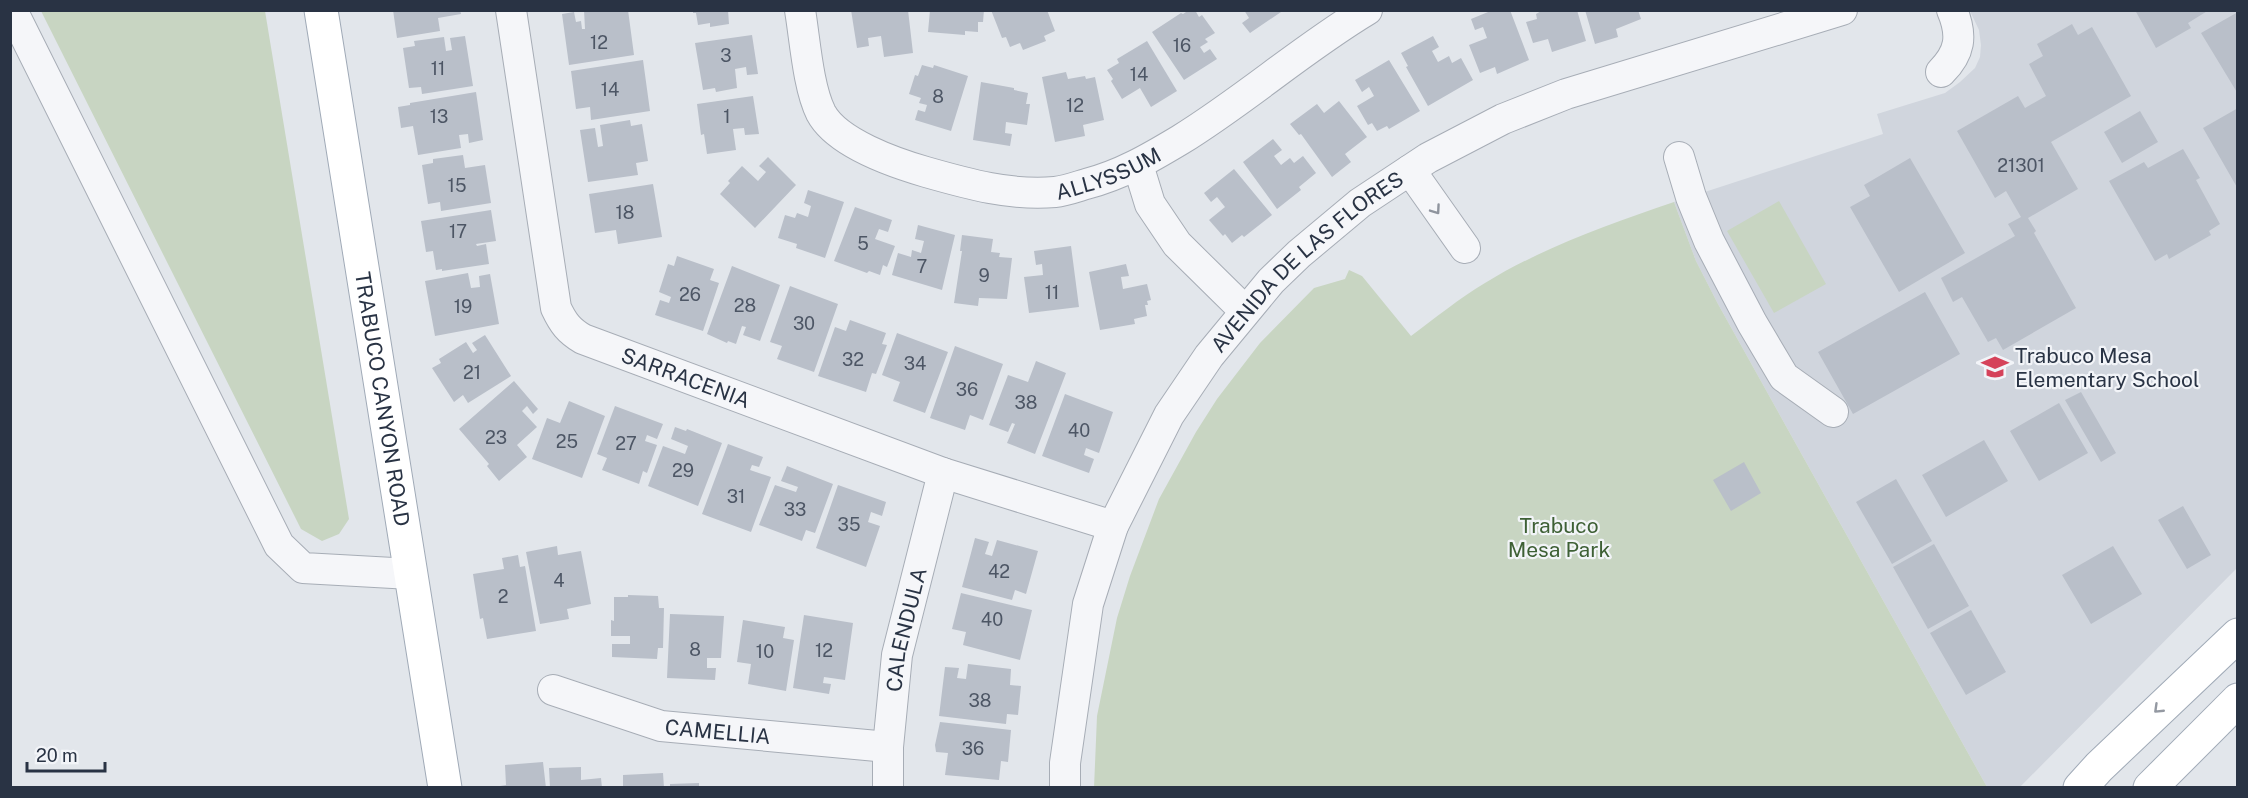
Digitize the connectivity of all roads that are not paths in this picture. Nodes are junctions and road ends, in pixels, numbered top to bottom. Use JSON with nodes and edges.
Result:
{"nodes":[{"id":1,"x":12,"y":10,"type":"edge"},
{"id":2,"x":321,"y":10,"type":"edge"},
{"id":3,"x":511,"y":10,"type":"edge"},
{"id":4,"x":801,"y":10,"type":"edge"},
{"id":5,"x":1367,"y":10,"type":"edge"},
{"id":6,"x":1842,"y":10,"type":"edge"},
{"id":7,"x":1953,"y":10,"type":"edge"},
{"id":8,"x":1941,"y":72,"type":"dead end"},
{"id":9,"x":1679,"y":157,"type":"dead end"},
{"id":10,"x":1138,"y":165,"type":"junction"},
{"id":11,"x":1410,"y":170,"type":"junction"},
{"id":12,"x":1465,"y":248,"type":"dead end"},
{"id":13,"x":1245,"y":311,"type":"junction"},
{"id":14,"x":1833,"y":412,"type":"dead end"},
{"id":15,"x":943,"y":473,"type":"junction"},
{"id":16,"x":1113,"y":526,"type":"junction"},
{"id":17,"x":411,"y":574,"type":"junction"},
{"id":18,"x":2238,"y":634,"type":"edge"},
{"id":19,"x":553,"y":690,"type":"dead end"},
{"id":20,"x":2238,"y":700,"type":"edge"},
{"id":21,"x":888,"y":747,"type":"junction"},
{"id":22,"x":445,"y":788,"type":"edge"},
{"id":23,"x":888,"y":788,"type":"edge"},
{"id":24,"x":1065,"y":788,"type":"edge"},
{"id":25,"x":2080,"y":788,"type":"edge"},
{"id":26,"x":2150,"y":788,"type":"edge"}],
"edges":[{"from":1,"to":17,"type":"street"},
{"from":2,"to":17,"type":"main road","name":"TRABUCO CANYON ROAD"},
{"from":3,"to":15,"type":"street","name":"SARRACENIA"},
{"from":4,"to":10,"type":"street","name":"ALLYSSUM"},
{"from":5,"to":10,"type":"street","name":"ALLYSSUM"},
{"from":6,"to":11,"type":"street","name":"AVENIDA DE LAS FLORES"},
{"from":7,"to":8,"type":"street"},
{"from":9,"to":14,"type":"street"},
{"from":10,"to":13,"type":"street"},
{"from":11,"to":12,"type":"street","one_way":true},
{"from":11,"to":13,"type":"street","name":"AVENIDA DE LAS FLORES"},
{"from":13,"to":16,"type":"street","name":"AVENIDA DE LAS FLORES"},
{"from":15,"to":16,"type":"street","name":"SARRACENIA"},
{"from":15,"to":21,"type":"street","name":"CALENDULA"},
{"from":16,"to":24,"type":"street","name":"AVENIDA DE LAS FLORES"},
{"from":17,"to":22,"type":"main road","name":"TRABUCO CANYON ROAD"},
{"from":18,"to":25,"type":"main road","one_way":true},
{"from":19,"to":21,"type":"street","name":"CAMELLIA"},
{"from":20,"to":26,"type":"main road"},
{"from":21,"to":23,"type":"street","name":"CALENDULA"}]}
